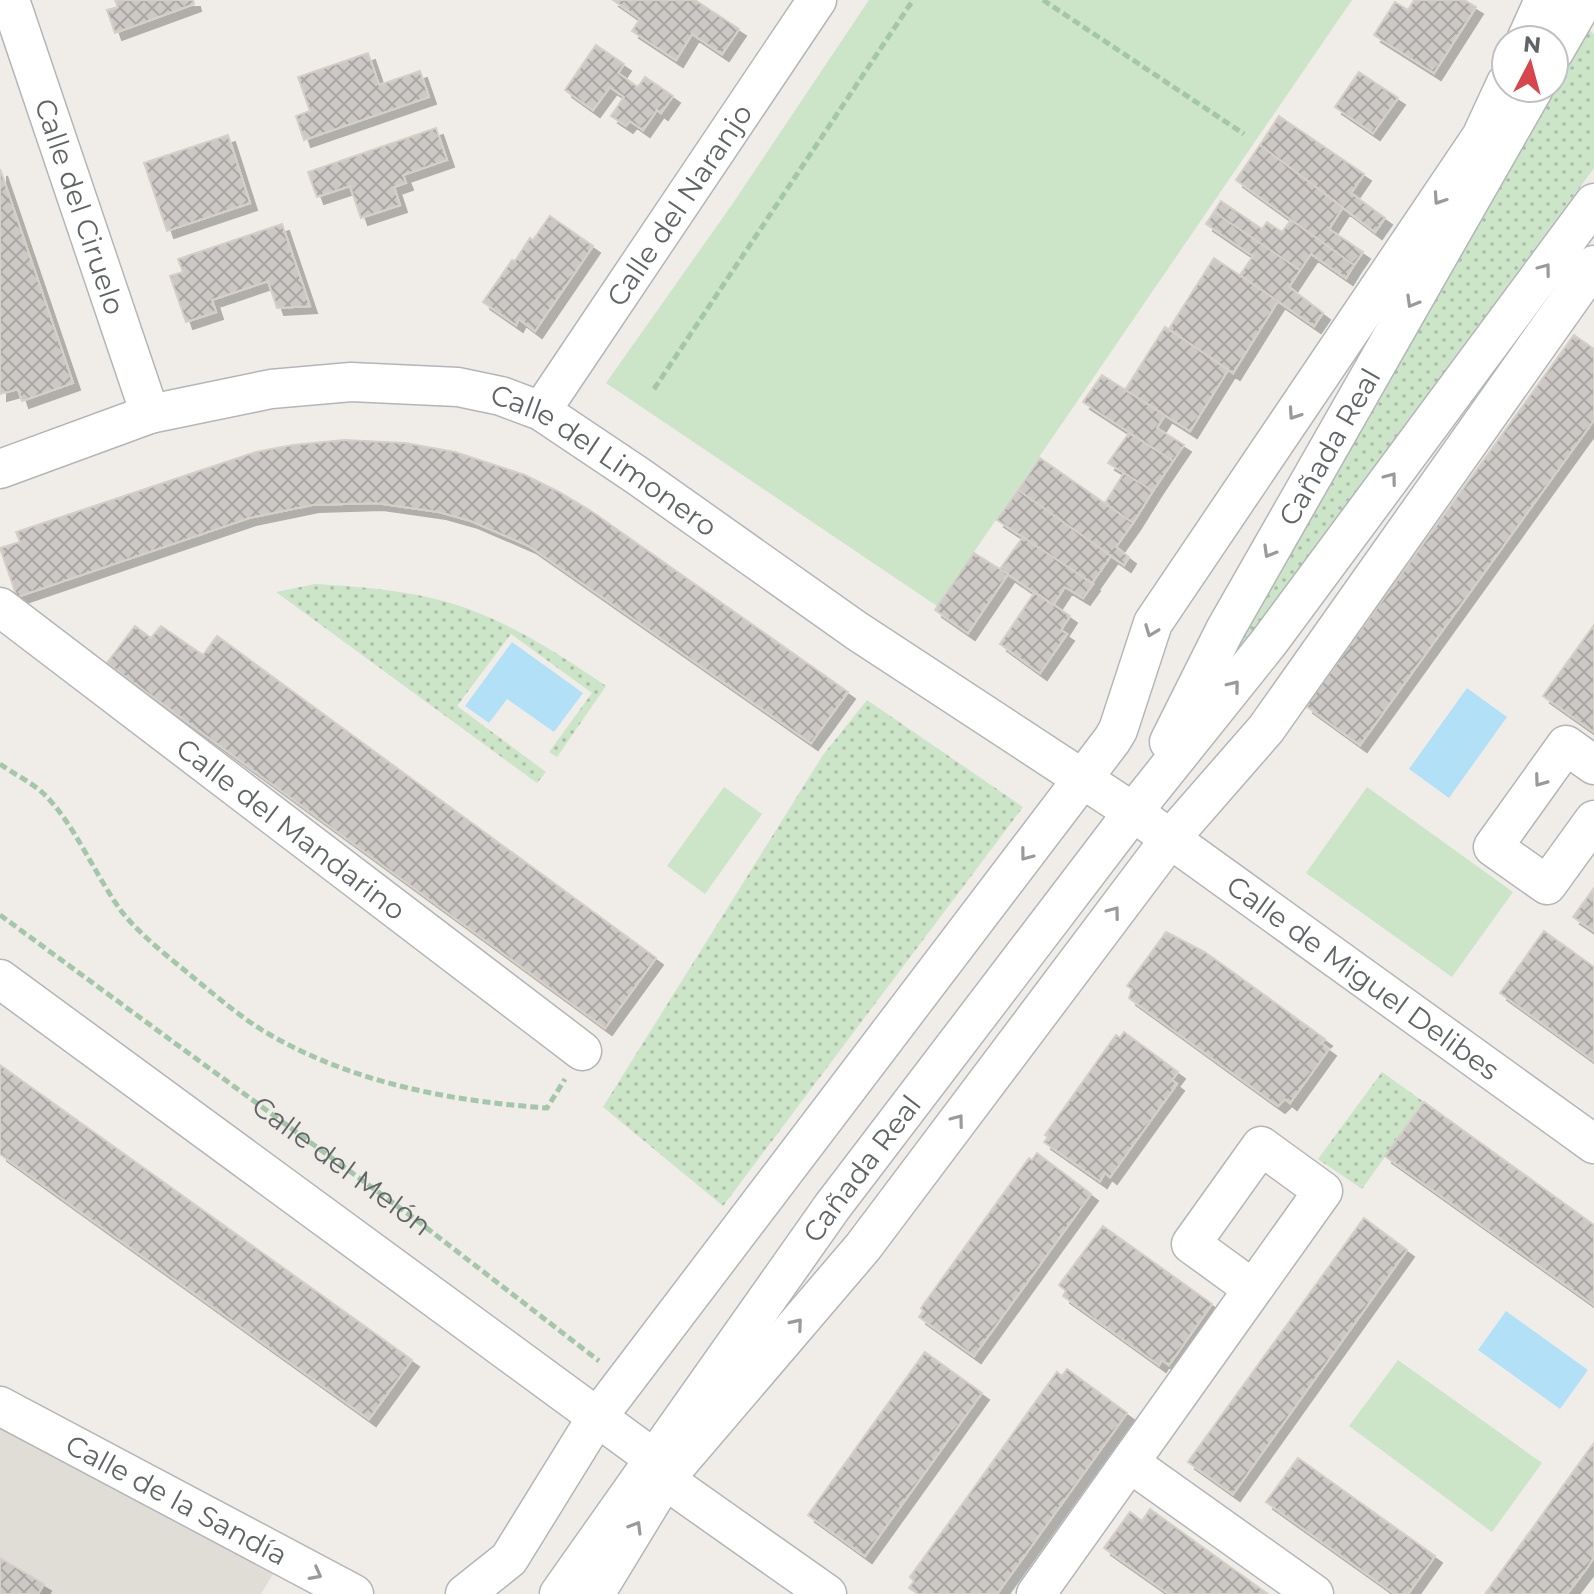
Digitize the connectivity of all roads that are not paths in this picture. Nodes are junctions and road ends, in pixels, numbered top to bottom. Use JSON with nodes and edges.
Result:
{"nodes":[{"id":1,"x":10,"y":0,"type":"edge"},
{"id":2,"x":817,"y":0,"type":"edge"},
{"id":3,"x":1544,"y":0,"type":"edge"},
{"id":4,"x":1584,"y":0,"type":"edge"},
{"id":5,"x":1533,"y":24,"type":"edge"},
{"id":6,"x":1570,"y":24,"type":"edge"},
{"id":7,"x":1496,"y":104,"type":"edge"},
{"id":8,"x":1525,"y":104,"type":"edge"},
{"id":9,"x":1594,"y":203,"type":"edge"},
{"id":10,"x":1594,"y":265,"type":"edge"},
{"id":11,"x":541,"y":411,"type":"junction"},
{"id":12,"x":150,"y":414,"type":"junction"},
{"id":13,"x":0,"y":469,"type":"edge"},
{"id":14,"x":0,"y":607,"type":"edge"},
{"id":15,"x":1594,"y":765,"type":"edge"},
{"id":16,"x":1084,"y":780,"type":"junction"},
{"id":17,"x":1133,"y":812,"type":"junction"},
{"id":18,"x":1594,"y":820,"type":"edge"},
{"id":19,"x":1170,"y":839,"type":"junction"},
{"id":20,"x":0,"y":979,"type":"edge"},
{"id":21,"x":582,"y":1051,"type":"road end"},
{"id":22,"x":1594,"y":1144,"type":"edge"},
{"id":23,"x":1253,"y":1289,"type":"dead end"},
{"id":24,"x":0,"y":1406,"type":"edge"},
{"id":25,"x":598,"y":1417,"type":"junction"},
{"id":26,"x":1130,"y":1463,"type":"junction"},
{"id":27,"x":655,"y":1468,"type":"junction"},
{"id":28,"x":599,"y":1533,"type":"junction"},
{"id":29,"x":354,"y":1594,"type":"edge"},
{"id":30,"x":465,"y":1594,"type":"edge"},
{"id":31,"x":530,"y":1594,"type":"edge"},
{"id":32,"x":559,"y":1594,"type":"edge"},
{"id":33,"x":595,"y":1594,"type":"edge"},
{"id":34,"x":827,"y":1594,"type":"edge"},
{"id":35,"x":1036,"y":1594,"type":"edge"},
{"id":36,"x":1314,"y":1594,"type":"edge"}],
"edges":[{"from":1,"to":12,"type":"street","name":"Calle del Ciruelo"},
{"from":2,"to":11,"type":"street","name":"Calle del Naranjo"},
{"from":3,"to":5,"type":"street"},
{"from":4,"to":6,"type":"street"},
{"from":7,"to":16,"type":"street","one_way":true},
{"from":8,"to":17,"type":"street","name":"Cañada Real","one_way":true},
{"from":17,"to":9,"type":"street","name":"Cañada Real","one_way":true},
{"from":10,"to":19,"type":"street"},
{"from":11,"to":12,"type":"street","name":"Calle del Limonero"},
{"from":11,"to":16,"type":"street","name":"Calle del Limonero"},
{"from":12,"to":13,"type":"street","name":"Calle del Limonero"},
{"from":14,"to":21,"type":"street","name":"Calle del Mandarino"},
{"from":15,"to":18,"type":"street","one_way":true},
{"from":16,"to":17,"type":"street","name":"Calle del Limonero"},
{"from":16,"to":25,"type":"street","one_way":true},
{"from":17,"to":19,"type":"street","name":"Calle de Miguel Delibes"},
{"from":17,"to":27,"type":"street","name":"Cañada Real"},
{"from":19,"to":22,"type":"street","name":"Calle de Miguel Delibes"},
{"from":27,"to":19,"type":"street","one_way":true},
{"from":20,"to":25,"type":"street","name":"Calle del Melón"},
{"from":23,"to":26,"type":"street"},
{"from":24,"to":29,"type":"street","name":"Calle de la Sandía","one_way":true},
{"from":25,"to":27,"type":"street","name":"Calle del Melón"},
{"from":25,"to":30,"type":"street"},
{"from":26,"to":35,"type":"street"},
{"from":26,"to":36,"type":"street"},
{"from":27,"to":28,"type":"street","name":"Cañada Real"},
{"from":33,"to":27,"type":"street","one_way":true},
{"from":27,"to":34,"type":"street","name":"Calle del Melón"},
{"from":28,"to":31,"type":"street","name":"Cañada Real"},
{"from":28,"to":32,"type":"street","name":"Cañada Real"}]}
